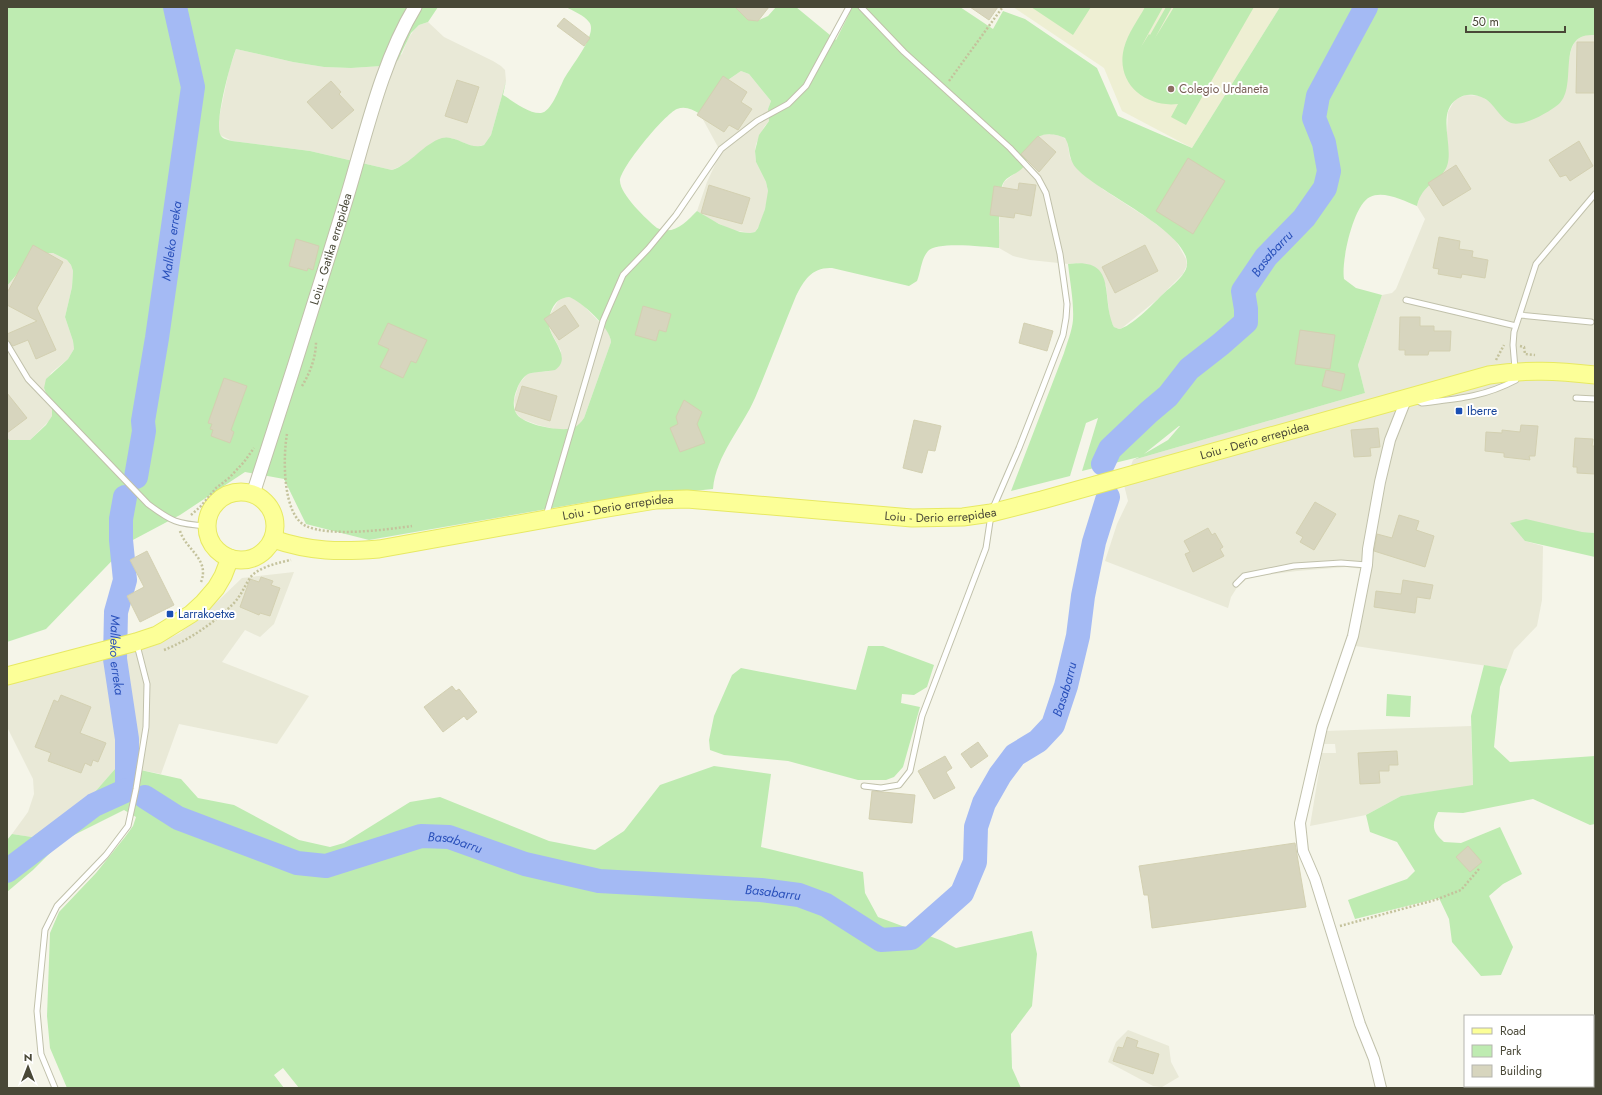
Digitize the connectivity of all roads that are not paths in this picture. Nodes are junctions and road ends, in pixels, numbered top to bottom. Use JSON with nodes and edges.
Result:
{"nodes":[{"id":1,"x":415,"y":7,"type":"edge"},
{"id":2,"x":849,"y":7,"type":"edge"},
{"id":3,"x":861,"y":7,"type":"edge"},
{"id":4,"x":1595,"y":194,"type":"edge"},
{"id":5,"x":1406,"y":300,"type":"dead end"},
{"id":6,"x":1520,"y":315,"type":"junction"},
{"id":7,"x":1591,"y":322,"type":"dead end"},
{"id":8,"x":1516,"y":326,"type":"junction"},
{"id":9,"x":7,"y":344,"type":"edge"},
{"id":10,"x":1515,"y":371,"type":"junction"},
{"id":11,"x":1595,"y":375,"type":"edge"},
{"id":12,"x":1407,"y":397,"type":"junction"},
{"id":13,"x":1576,"y":398,"type":"dead end"},
{"id":14,"x":1595,"y":399,"type":"edge"},
{"id":15,"x":253,"y":494,"type":"junction"},
{"id":16,"x":991,"y":513,"type":"junction"},
{"id":17,"x":545,"y":518,"type":"junction"},
{"id":18,"x":207,"y":526,"type":"junction"},
{"id":19,"x":273,"y":539,"type":"junction"},
{"id":20,"x":230,"y":558,"type":"junction"},
{"id":21,"x":1367,"y":564,"type":"junction"},
{"id":22,"x":1236,"y":584,"type":"dead end"},
{"id":23,"x":130,"y":644,"type":"junction"},
{"id":24,"x":7,"y":676,"type":"edge"},
{"id":25,"x":864,"y":786,"type":"dead end"},
{"id":26,"x":55,"y":1088,"type":"edge"},
{"id":27,"x":1381,"y":1088,"type":"edge"}],
"edges":[{"from":1,"to":15,"type":"street","name":"Loiu - Gatika errepidea"},
{"from":2,"to":17,"type":"lane"},
{"from":3,"to":16,"type":"lane"},
{"from":4,"to":6,"type":"lane"},
{"from":5,"to":8,"type":"lane"},
{"from":6,"to":7,"type":"lane"},
{"from":6,"to":8,"type":"lane"},
{"from":8,"to":10,"type":"lane"},
{"from":9,"to":18,"type":"lane"},
{"from":10,"to":11,"type":"main road","name":"Loiu - Derio errepidea"},
{"from":10,"to":12,"type":"main road","name":"Loiu - Derio errepidea"},
{"from":12,"to":16,"type":"main road","name":"Loiu - Derio errepidea"},
{"from":12,"to":21,"type":"street"},
{"from":13,"to":14,"type":"lane"},
{"from":15,"to":18,"type":"main road"},
{"from":15,"to":19,"type":"main road"},
{"from":16,"to":17,"type":"main road","name":"Loiu - Derio errepidea"},
{"from":16,"to":25,"type":"lane"},
{"from":17,"to":19,"type":"main road","name":"Loiu - Derio errepidea"},
{"from":18,"to":20,"type":"main road"},
{"from":19,"to":20,"type":"main road"},
{"from":20,"to":23,"type":"main road"},
{"from":21,"to":22,"type":"lane"},
{"from":21,"to":27,"type":"street"},
{"from":23,"to":24,"type":"main road"},
{"from":23,"to":26,"type":"lane"}]}
